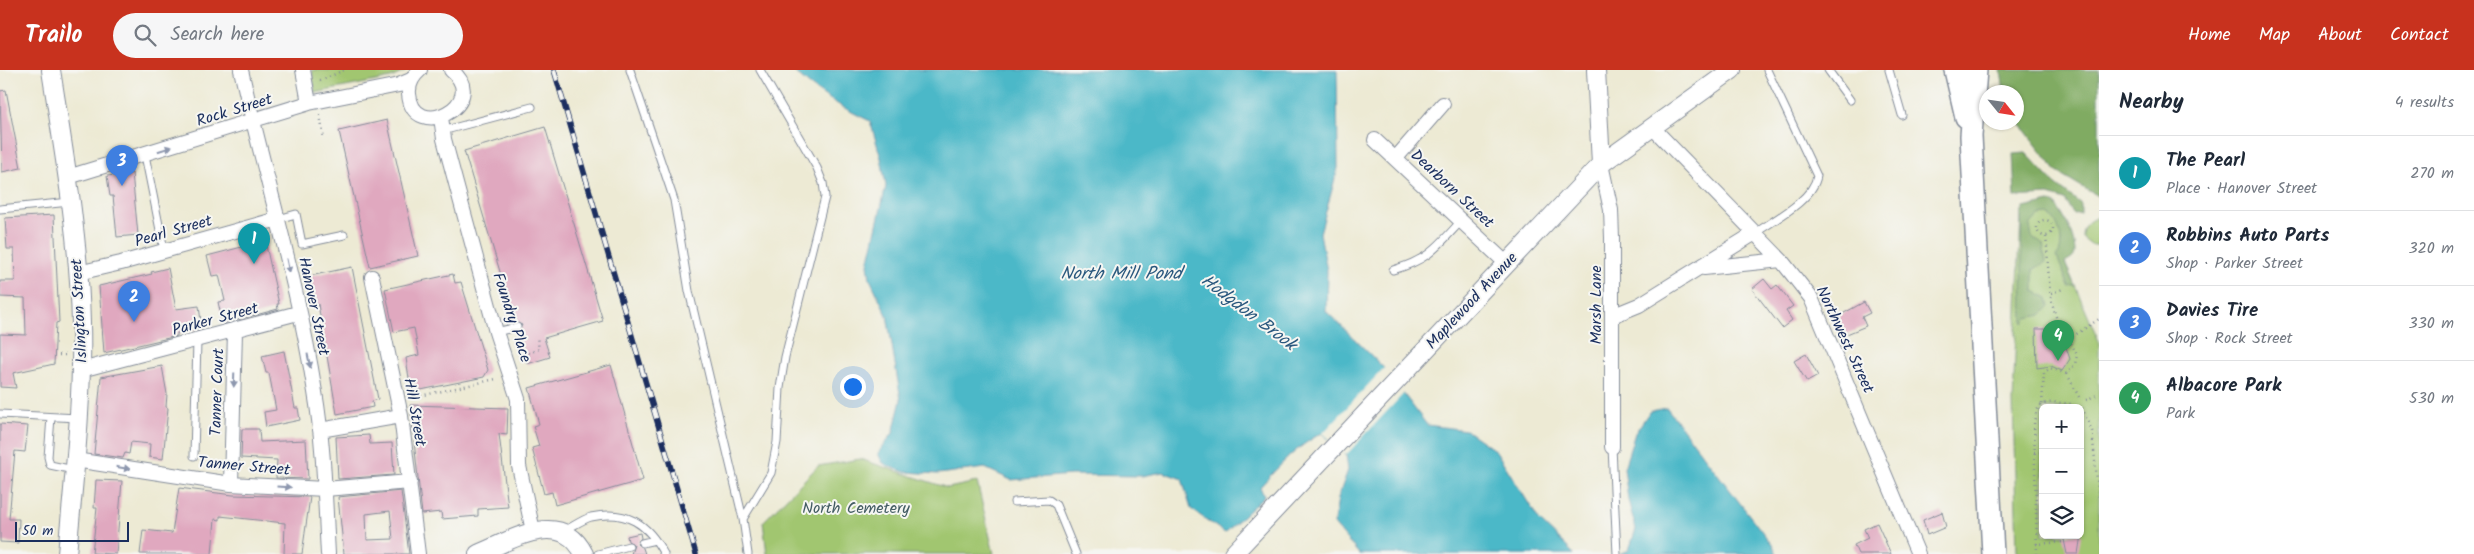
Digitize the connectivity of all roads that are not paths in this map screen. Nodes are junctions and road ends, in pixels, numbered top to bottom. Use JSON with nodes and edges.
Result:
{"nodes":[{"id":1,"x":50,"y":70,"type":"edge"},
{"id":2,"x":242,"y":70,"type":"edge"},
{"id":3,"x":303,"y":70,"type":"edge"},
{"id":4,"x":451,"y":70,"type":"edge"},
{"id":5,"x":630,"y":70,"type":"edge"},
{"id":6,"x":760,"y":70,"type":"edge"},
{"id":7,"x":1596,"y":70,"type":"edge"},
{"id":8,"x":1732,"y":70,"type":"edge"},
{"id":9,"x":1767,"y":70,"type":"edge"},
{"id":10,"x":1828,"y":70,"type":"edge"},
{"id":11,"x":1889,"y":70,"type":"edge"},
{"id":12,"x":1955,"y":70,"type":"edge"},
{"id":13,"x":1976,"y":70,"type":"edge"},
{"id":14,"x":416,"y":75,"type":"edge"},
{"id":15,"x":1850,"y":100,"type":"dead end"},
{"id":16,"x":1443,"y":104,"type":"dead end"},
{"id":17,"x":314,"y":106,"type":"junction"},
{"id":18,"x":532,"y":107,"type":"dead end"},
{"id":19,"x":1902,"y":115,"type":"dead end"},
{"id":20,"x":253,"y":122,"type":"junction"},
{"id":21,"x":442,"y":124,"type":"junction"},
{"id":22,"x":1652,"y":127,"type":"junction"},
{"id":23,"x":1970,"y":136,"type":"junction"},
{"id":24,"x":1374,"y":140,"type":"dead end"},
{"id":25,"x":145,"y":155,"type":"junction"},
{"id":26,"x":1396,"y":158,"type":"junction"},
{"id":27,"x":1601,"y":164,"type":"junction"},
{"id":28,"x":68,"y":177,"type":"junction"},
{"id":29,"x":70,"y":202,"type":"junction"},
{"id":30,"x":0,"y":209,"type":"edge"},
{"id":31,"x":278,"y":219,"type":"junction"},
{"id":32,"x":1462,"y":220,"type":"junction"},
{"id":33,"x":1755,"y":233,"type":"junction"},
{"id":34,"x":344,"y":235,"type":"dead end"},
{"id":35,"x":164,"y":250,"type":"junction"},
{"id":36,"x":1781,"y":260,"type":"junction"},
{"id":37,"x":1506,"y":263,"type":"junction"},
{"id":38,"x":1698,"y":268,"type":"junction"},
{"id":39,"x":1393,"y":270,"type":"dead end"},
{"id":40,"x":78,"y":273,"type":"junction"},
{"id":41,"x":372,"y":277,"type":"dead end"},
{"id":42,"x":298,"y":313,"type":"junction"},
{"id":43,"x":1612,"y":316,"type":"junction"},
{"id":44,"x":516,"y":327,"type":"dead end"},
{"id":45,"x":235,"y":331,"type":"junction"},
{"id":46,"x":496,"y":332,"type":"junction"},
{"id":47,"x":197,"y":341,"type":"junction"},
{"id":48,"x":81,"y":370,"type":"junction"},
{"id":49,"x":0,"y":414,"type":"edge"},
{"id":50,"x":51,"y":416,"type":"junction"},
{"id":51,"x":401,"y":416,"type":"junction"},
{"id":52,"x":78,"y":418,"type":"junction"},
{"id":53,"x":320,"y":430,"type":"junction"},
{"id":54,"x":1612,"y":447,"type":"joint"},
{"id":55,"x":194,"y":456,"type":"dead end"},
{"id":56,"x":75,"y":465,"type":"junction"},
{"id":57,"x":410,"y":482,"type":"junction"},
{"id":58,"x":231,"y":484,"type":"junction"},
{"id":59,"x":325,"y":489,"type":"junction"},
{"id":60,"x":1014,"y":502,"type":"dead end"},
{"id":61,"x":743,"y":519,"type":"junction"},
{"id":62,"x":533,"y":531,"type":"junction"},
{"id":63,"x":565,"y":534,"type":"junction"},
{"id":64,"x":655,"y":540,"type":"junction"},
{"id":65,"x":642,"y":543,"type":"dead end"},
{"id":66,"x":630,"y":546,"type":"dead end"},
{"id":67,"x":67,"y":554,"type":"edge"},
{"id":68,"x":328,"y":554,"type":"edge"},
{"id":69,"x":418,"y":554,"type":"edge"},
{"id":70,"x":478,"y":554,"type":"edge"},
{"id":71,"x":584,"y":554,"type":"edge"},
{"id":72,"x":598,"y":554,"type":"edge"},
{"id":73,"x":664,"y":554,"type":"edge"},
{"id":74,"x":748,"y":554,"type":"edge"},
{"id":75,"x":1076,"y":554,"type":"edge"},
{"id":76,"x":1233,"y":554,"type":"edge"},
{"id":77,"x":1617,"y":554,"type":"edge"},
{"id":78,"x":1918,"y":554,"type":"edge"},
{"id":79,"x":1993,"y":554,"type":"edge"}],
"edges":[{"from":1,"to":28,"type":"street","name":"Islington Street"},
{"from":2,"to":20,"type":"street","name":"Hanover Street"},
{"from":3,"to":17,"type":"street"},
{"from":4,"to":21,"type":"street"},
{"from":5,"to":61,"type":"lane"},
{"from":6,"to":61,"type":"lane"},
{"from":7,"to":27,"type":"street"},
{"from":8,"to":22,"type":"street","name":"Maplewood Avenue"},
{"from":9,"to":33,"type":"lane"},
{"from":10,"to":15,"type":"lane"},
{"from":11,"to":19,"type":"lane"},
{"from":12,"to":23,"type":"main road"},
{"from":13,"to":23,"type":"main road"},
{"from":14,"to":17,"type":"street","name":"Rock Street"},
{"from":14,"to":21,"type":"street"},
{"from":16,"to":26,"type":"street"},
{"from":17,"to":20,"type":"street","name":"Rock Street"},
{"from":18,"to":21,"type":"lane"},
{"from":25,"to":20,"type":"street","name":"Rock Street","one_way":true},
{"from":20,"to":31,"type":"street","name":"Hanover Street"},
{"from":21,"to":46,"type":"street","name":"Foundry Place"},
{"from":22,"to":27,"type":"street","name":"Maplewood Avenue"},
{"from":22,"to":33,"type":"street","name":"Northwest Street"},
{"from":23,"to":79,"type":"main road"},
{"from":24,"to":26,"type":"street","name":"Dearborn Street"},
{"from":25,"to":28,"type":"street","name":"Rock Street"},
{"from":25,"to":35,"type":"lane"},
{"from":26,"to":32,"type":"street","name":"Dearborn Street"},
{"from":27,"to":37,"type":"street","name":"Maplewood Avenue"},
{"from":27,"to":43,"type":"street","name":"Marsh Lane"},
{"from":28,"to":29,"type":"street","name":"Islington Street"},
{"from":29,"to":30,"type":"lane"},
{"from":29,"to":40,"type":"street","name":"Islington Street"},
{"from":31,"to":34,"type":"lane"},
{"from":31,"to":35,"type":"street","name":"Pearl Street"},
{"from":31,"to":42,"type":"street","name":"Hanover Street","one_way":true},
{"from":32,"to":37,"type":"street","name":"Dearborn Street"},
{"from":32,"to":39,"type":"lane"},
{"from":33,"to":36,"type":"street","name":"Northwest Street"},
{"from":33,"to":38,"type":"street"},
{"from":35,"to":40,"type":"street","name":"Pearl Street"},
{"from":36,"to":38,"type":"street"},
{"from":36,"to":78,"type":"street","name":"Northwest Street"},
{"from":37,"to":76,"type":"street","name":"Maplewood Avenue"},
{"from":38,"to":43,"type":"street"},
{"from":40,"to":48,"type":"street","name":"Islington Street"},
{"from":41,"to":51,"type":"street","name":"Hill Street"},
{"from":42,"to":45,"type":"street","name":"Parker Street"},
{"from":42,"to":53,"type":"street","name":"Hanover Street","one_way":true},
{"from":43,"to":54,"type":"street","name":"Marsh Lane"},
{"from":44,"to":46,"type":"lane"},
{"from":45,"to":47,"type":"street","name":"Parker Street"},
{"from":45,"to":58,"type":"street","name":"Tanner Court","one_way":true},
{"from":46,"to":62,"type":"street","name":"Foundry Place"},
{"from":47,"to":48,"type":"street","name":"Parker Street"},
{"from":47,"to":55,"type":"lane"},
{"from":48,"to":52,"type":"street","name":"Islington Street"},
{"from":49,"to":50,"type":"lane"},
{"from":50,"to":52,"type":"lane"},
{"from":50,"to":56,"type":"lane"},
{"from":51,"to":53,"type":"street"},
{"from":51,"to":57,"type":"street","name":"Hill Street"},
{"from":52,"to":56,"type":"street","name":"Islington Street"},
{"from":53,"to":59,"type":"street","name":"Hanover Street"},
{"from":54,"to":77,"type":"lane"},
{"from":56,"to":58,"type":"street","name":"Tanner Street","one_way":true},
{"from":56,"to":67,"type":"street","name":"Islington Street"},
{"from":57,"to":59,"type":"street","name":"Tanner Street"},
{"from":57,"to":69,"type":"street","name":"Hill Street"},
{"from":58,"to":59,"type":"street","name":"Tanner Street","one_way":true},
{"from":59,"to":68,"type":"street","name":"Hanover Street"},
{"from":60,"to":75,"type":"lane"},
{"from":61,"to":74,"type":"lane"},
{"from":62,"to":63,"type":"street"},
{"from":62,"to":70,"type":"street"},
{"from":63,"to":64,"type":"lane"},
{"from":63,"to":71,"type":"street"},
{"from":64,"to":65,"type":"lane"},
{"from":64,"to":73,"type":"lane"},
{"from":66,"to":72,"type":"lane"}]}
